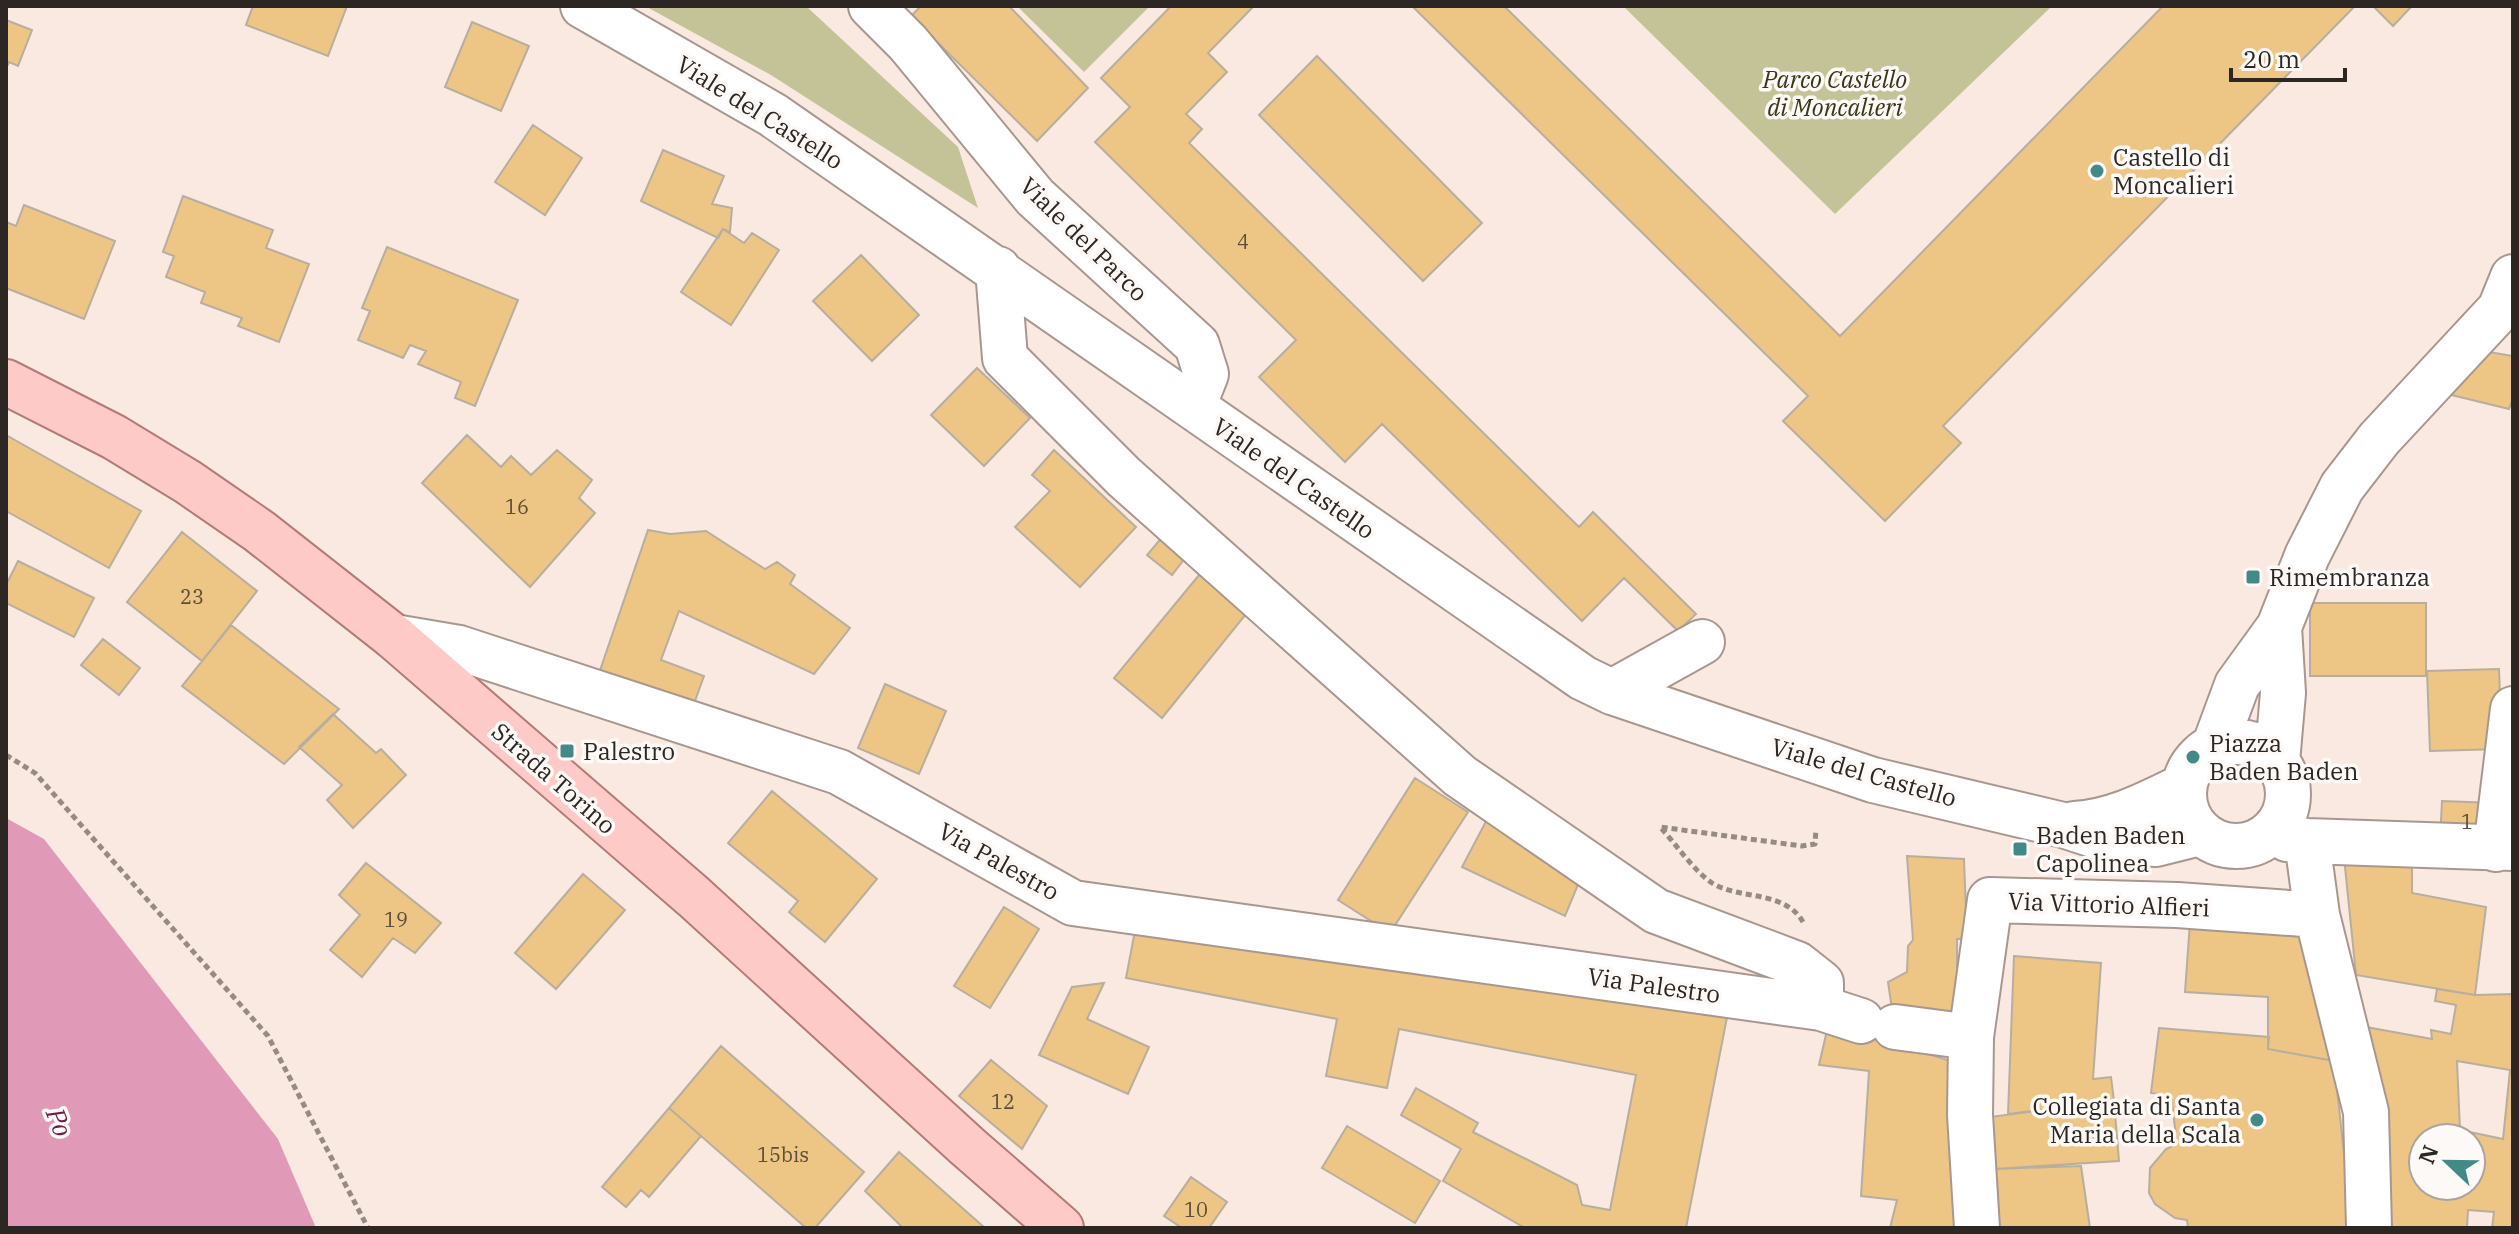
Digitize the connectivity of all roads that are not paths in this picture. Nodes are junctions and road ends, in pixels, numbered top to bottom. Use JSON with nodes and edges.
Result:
{"nodes":[{"id":1,"x":583,"y":6,"type":"edge"},
{"id":2,"x":871,"y":6,"type":"edge"},
{"id":3,"x":998,"y":269,"type":"junction"},
{"id":4,"x":2513,"y":277,"type":"edge"},
{"id":5,"x":6,"y":382,"type":"edge"},
{"id":6,"x":1193,"y":407,"type":"junction"},
{"id":7,"x":2279,"y":627,"type":"junction"},
{"id":8,"x":394,"y":637,"type":"junction"},
{"id":9,"x":1702,"y":642,"type":"dead end"},
{"id":10,"x":1612,"y":692,"type":"junction"},
{"id":11,"x":2513,"y":709,"type":"edge"},
{"id":12,"x":2214,"y":747,"type":"junction"},
{"id":13,"x":2277,"y":762,"type":"junction"},
{"id":14,"x":2184,"y":786,"type":"junction"},
{"id":15,"x":2063,"y":825,"type":"junction"},
{"id":16,"x":2200,"y":833,"type":"junction"},
{"id":17,"x":2291,"y":835,"type":"junction"},
{"id":18,"x":2505,"y":848,"type":"edge"},
{"id":19,"x":2317,"y":915,"type":"junction"},
{"id":20,"x":1859,"y":1019,"type":"junction"},
{"id":21,"x":1971,"y":1037,"type":"junction"},
{"id":22,"x":1061,"y":1228,"type":"edge"},
{"id":23,"x":1977,"y":1228,"type":"edge"},
{"id":24,"x":2369,"y":1228,"type":"edge"}],
"edges":[{"from":1,"to":3,"type":"street","name":"Viale del Castello"},
{"from":2,"to":6,"type":"street","name":"Viale del Parco"},
{"from":3,"to":6,"type":"street","name":"Viale del Castello"},
{"from":3,"to":20,"type":"street"},
{"from":4,"to":7,"type":"street"},
{"from":5,"to":8,"type":"main road","name":"Strada Torino"},
{"from":6,"to":10,"type":"street","name":"Viale del Castello"},
{"from":7,"to":12,"type":"street"},
{"from":7,"to":13,"type":"street"},
{"from":8,"to":20,"type":"street","name":"Via Palestro"},
{"from":8,"to":22,"type":"main road","name":"Strada Torino"},
{"from":9,"to":10,"type":"street"},
{"from":10,"to":15,"type":"street","name":"Viale del Castello"},
{"from":11,"to":18,"type":"street"},
{"from":12,"to":13,"type":"street"},
{"from":12,"to":14,"type":"street"},
{"from":13,"to":17,"type":"street"},
{"from":14,"to":15,"type":"street","name":"Viale del Castello"},
{"from":14,"to":16,"type":"street"},
{"from":15,"to":16,"type":"street","name":"Viale del Castello"},
{"from":16,"to":17,"type":"street"},
{"from":17,"to":18,"type":"street"},
{"from":17,"to":19,"type":"street"},
{"from":19,"to":21,"type":"street","name":"Via Vittorio Alfieri"},
{"from":19,"to":24,"type":"street"},
{"from":20,"to":21,"type":"street","name":"Via Palestro"},
{"from":21,"to":23,"type":"street","name":"Via Vittorio Alfieri"}]}
